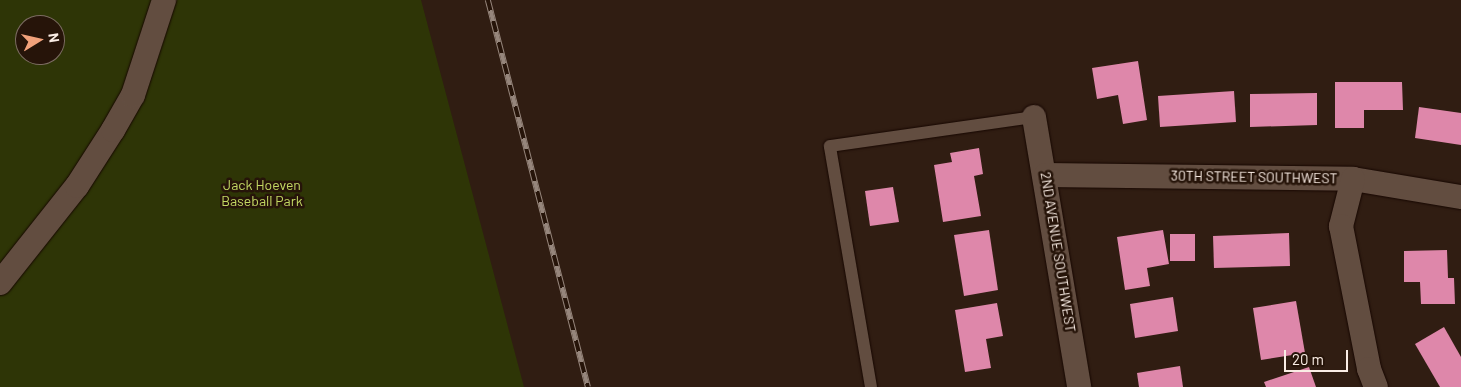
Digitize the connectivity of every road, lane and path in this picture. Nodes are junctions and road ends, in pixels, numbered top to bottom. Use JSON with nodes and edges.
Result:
{"nodes":[{"id":1,"x":164,"y":0,"type":"edge"},
{"id":2,"x":1034,"y":117,"type":"joint"},
{"id":3,"x":1046,"y":175,"type":"junction"},
{"id":4,"x":1353,"y":179,"type":"junction"},
{"id":5,"x":1461,"y":197,"type":"edge"},
{"id":6,"x":0,"y":283,"type":"edge"},
{"id":7,"x":871,"y":387,"type":"edge"},
{"id":8,"x":1079,"y":387,"type":"edge"},
{"id":9,"x":1376,"y":387,"type":"edge"}],
"edges":[{"from":1,"to":6,"type":"street"},
{"from":2,"to":3,"type":"street","name":"2ND AVENUE SOUTHWEST"},
{"from":2,"to":7,"type":"lane"},
{"from":3,"to":4,"type":"street","name":"30TH STREET SOUTHWEST"},
{"from":3,"to":8,"type":"street","name":"2ND AVENUE SOUTHWEST"},
{"from":4,"to":5,"type":"street","name":"30TH STREET SOUTHWEST"},
{"from":4,"to":9,"type":"street"}]}
